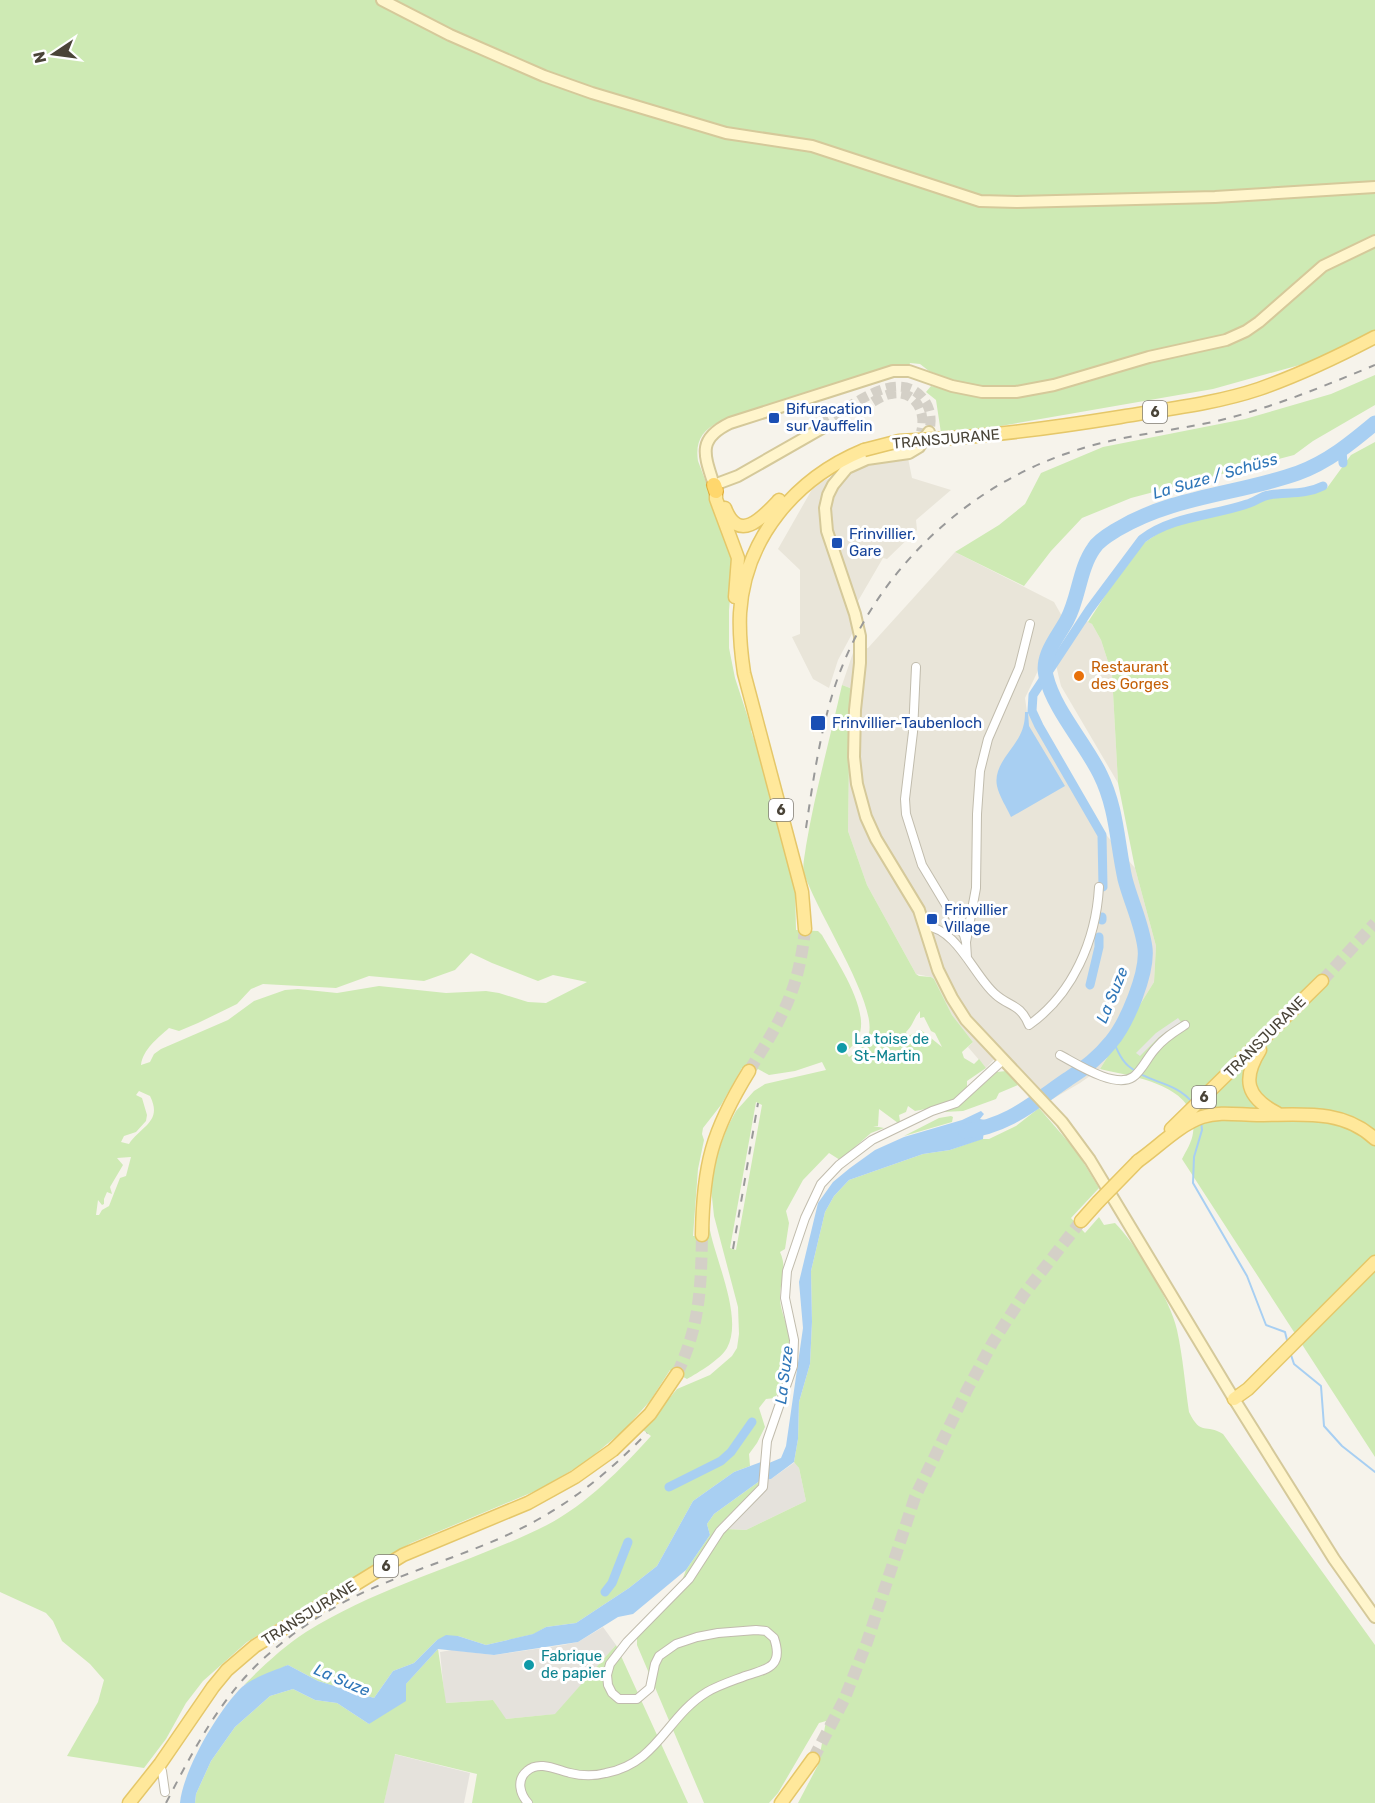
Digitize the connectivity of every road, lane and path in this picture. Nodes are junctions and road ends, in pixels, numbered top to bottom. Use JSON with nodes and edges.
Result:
{"nodes":[{"id":1,"x":382,"y":0,"type":"edge"},
{"id":2,"x":1375,"y":187,"type":"edge"},
{"id":3,"x":1375,"y":240,"type":"edge"},
{"id":4,"x":1375,"y":337,"type":"edge"},
{"id":5,"x":824,"y":427,"type":"tunnel mouth"},
{"id":6,"x":928,"y":434,"type":"junction"},
{"id":7,"x":715,"y":488,"type":"junction"},
{"id":8,"x":796,"y":492,"type":"junction"},
{"id":9,"x":1030,"y":624,"type":"dead end"},
{"id":10,"x":740,"y":637,"type":"junction"},
{"id":11,"x":916,"y":667,"type":"dead end"},
{"id":12,"x":1099,"y":887,"type":"dead end"},
{"id":13,"x":925,"y":926,"type":"junction"},
{"id":14,"x":805,"y":929,"type":"tunnel mouth"},
{"id":15,"x":966,"y":942,"type":"junction"},
{"id":16,"x":967,"y":958,"type":"junction"},
{"id":17,"x":1322,"y":981,"type":"tunnel mouth"},
{"id":18,"x":1185,"y":1025,"type":"dead end"},
{"id":19,"x":1270,"y":1032,"type":"junction"},
{"id":20,"x":1060,"y":1055,"type":"dead end"},
{"id":21,"x":1006,"y":1063,"type":"junction"},
{"id":22,"x":749,"y":1071,"type":"tunnel mouth"},
{"id":23,"x":1278,"y":1113,"type":"junction"},
{"id":24,"x":1375,"y":1139,"type":"edge"},
{"id":25,"x":1138,"y":1161,"type":"junction"},
{"id":26,"x":1083,"y":1219,"type":"tunnel mouth"},
{"id":27,"x":702,"y":1235,"type":"tunnel mouth"},
{"id":28,"x":1375,"y":1262,"type":"edge"},
{"id":29,"x":677,"y":1374,"type":"tunnel mouth"},
{"id":30,"x":1234,"y":1399,"type":"junction"},
{"id":31,"x":1375,"y":1617,"type":"edge"},
{"id":32,"x":813,"y":1759,"type":"tunnel mouth"},
{"id":33,"x":162,"y":1771,"type":"dead end"},
{"id":34,"x":165,"y":1792,"type":"dead end"},
{"id":35,"x":129,"y":1803,"type":"edge"},
{"id":36,"x":528,"y":1803,"type":"edge"},
{"id":37,"x":781,"y":1803,"type":"edge"}],
"edges":[{"from":1,"to":2,"type":"street"},
{"from":3,"to":7,"type":"street"},
{"from":4,"to":6,"type":"main road","name":"TRANSJURANE","number":"6"},
{"from":5,"to":7,"type":"street"},
{"from":6,"to":8,"type":"main road","name":"TRANSJURANE","number":"6","bridge":true},
{"from":6,"to":13,"type":"street"},
{"from":7,"to":8,"type":"main road"},
{"from":7,"to":10,"type":"main road"},
{"from":8,"to":10,"type":"main road","name":"TRANSJURANE","number":"6"},
{"from":9,"to":15,"type":"street"},
{"from":10,"to":14,"type":"main road","name":"TRANSJURANE","number":"6"},
{"from":11,"to":15,"type":"street"},
{"from":12,"to":16,"type":"street"},
{"from":13,"to":16,"type":"street"},
{"from":13,"to":21,"type":"street"},
{"from":15,"to":16,"type":"street"},
{"from":17,"to":19,"type":"main road","name":"TRANSJURANE","number":"6"},
{"from":18,"to":20,"type":"street"},
{"from":19,"to":23,"type":"main road"},
{"from":19,"to":25,"type":"main road","name":"TRANSJURANE","number":"6"},
{"from":21,"to":30,"type":"street"},
{"from":21,"to":36,"type":"street"},
{"from":22,"to":27,"type":"main road"},
{"from":23,"to":24,"type":"main road"},
{"from":23,"to":25,"type":"main road"},
{"from":25,"to":26,"type":"main road","name":"TRANSJURANE","number":"6","bridge":true},
{"from":28,"to":30,"type":"main road"},
{"from":29,"to":35,"type":"main road","name":"TRANSJURANE","number":"6"},
{"from":30,"to":31,"type":"street"},
{"from":32,"to":37,"type":"main road"},
{"from":33,"to":34,"type":"street"}]}
